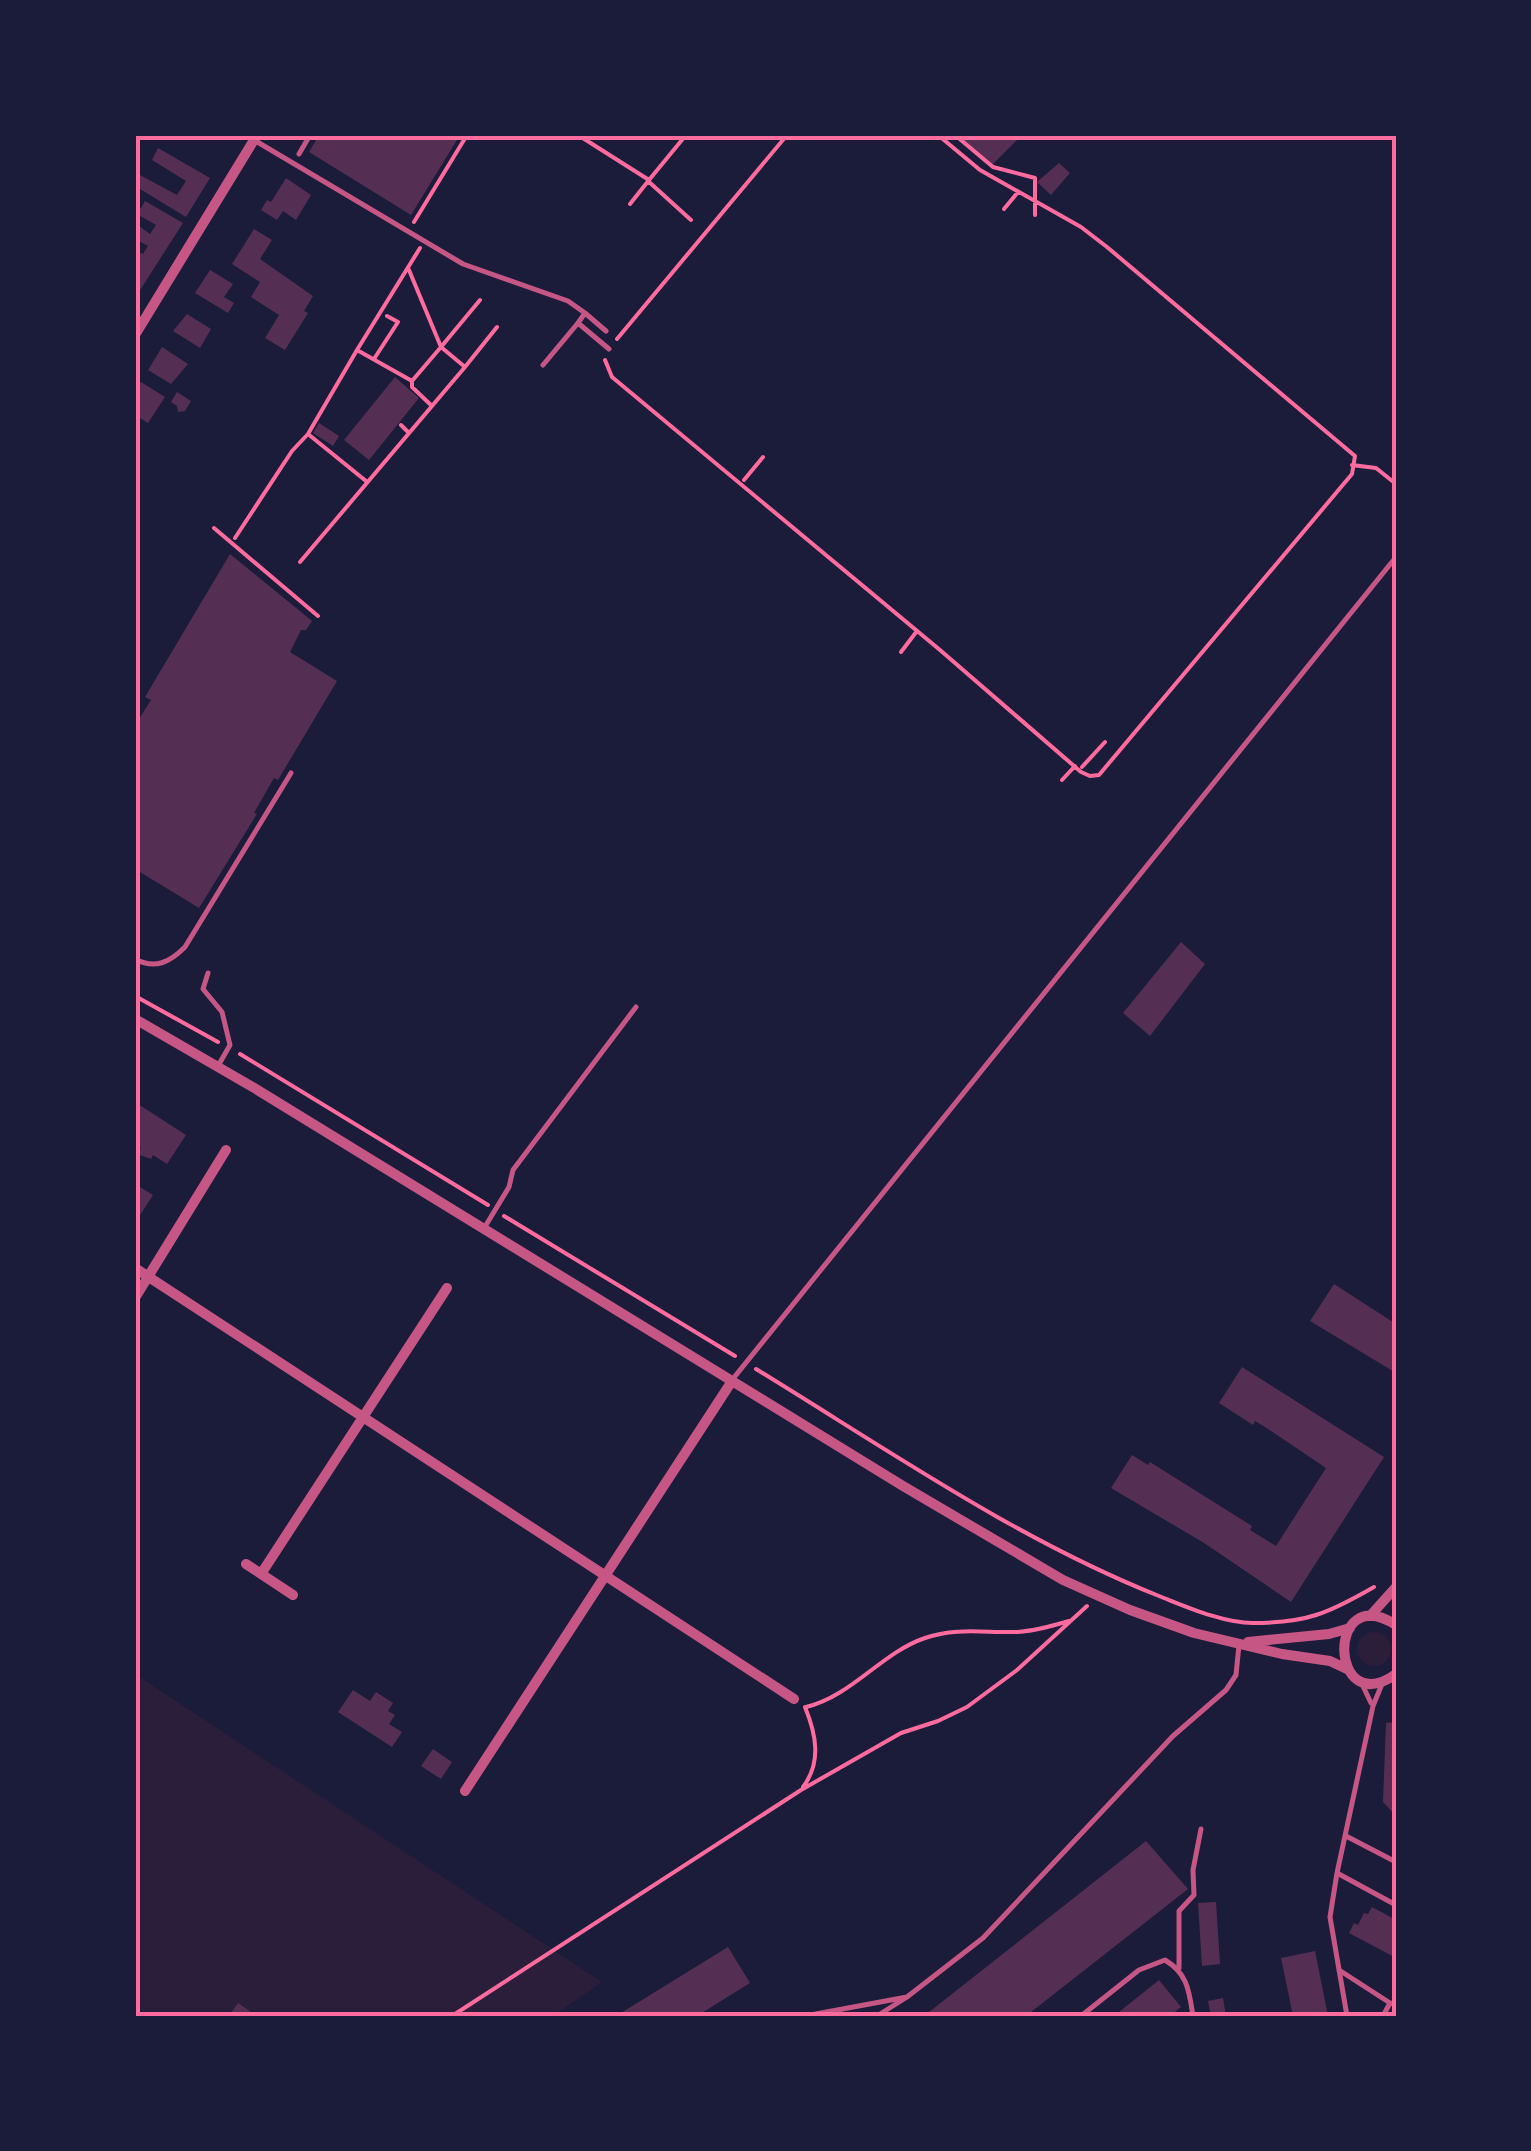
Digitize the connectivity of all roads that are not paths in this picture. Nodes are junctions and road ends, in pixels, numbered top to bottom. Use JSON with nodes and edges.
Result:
{"nodes":[{"id":1,"x":310,"y":135,"type":"edge"},
{"id":2,"x":255,"y":138,"type":"edge"},
{"id":3,"x":299,"y":154,"type":"dead end"},
{"id":4,"x":585,"y":313,"type":"junction"},
{"id":5,"x":578,"y":323,"type":"junction"},
{"id":6,"x":606,"y":331,"type":"dead end"},
{"id":7,"x":135,"y":335,"type":"edge"},
{"id":8,"x":610,"y":348,"type":"road end"},
{"id":9,"x":543,"y":365,"type":"dead end"},
{"id":10,"x":1396,"y":557,"type":"edge"},
{"id":11,"x":290,"y":773,"type":"dead end"},
{"id":12,"x":135,"y":959,"type":"edge"},
{"id":13,"x":208,"y":973,"type":"dead end"},
{"id":14,"x":636,"y":1007,"type":"dead end"},
{"id":15,"x":135,"y":1019,"type":"edge"},
{"id":16,"x":218,"y":1066,"type":"junction"},
{"id":17,"x":226,"y":1150,"type":"dead end"},
{"id":18,"x":483,"y":1230,"type":"junction"},
{"id":19,"x":135,"y":1268,"type":"edge"},
{"id":20,"x":148,"y":1276,"type":"junction"},
{"id":21,"x":447,"y":1288,"type":"dead end"},
{"id":22,"x":135,"y":1298,"type":"edge"},
{"id":23,"x":732,"y":1381,"type":"junction"},
{"id":24,"x":363,"y":1417,"type":"junction"},
{"id":25,"x":246,"y":1564,"type":"dead end"},
{"id":26,"x":261,"y":1574,"type":"junction"},
{"id":27,"x":605,"y":1575,"type":"junction"},
{"id":28,"x":1396,"y":1587,"type":"edge"},
{"id":29,"x":294,"y":1595,"type":"dead end"},
{"id":30,"x":1370,"y":1617,"type":"junction"},
{"id":31,"x":1396,"y":1625,"type":"edge"},
{"id":32,"x":1351,"y":1627,"type":"junction"},
{"id":33,"x":1239,"y":1643,"type":"junction"},
{"id":34,"x":1354,"y":1674,"type":"junction"},
{"id":35,"x":1392,"y":1678,"type":"edge"},
{"id":36,"x":794,"y":1698,"type":"road end"},
{"id":37,"x":1372,"y":1706,"type":"junction"},
{"id":38,"x":465,"y":1791,"type":"dead end"},
{"id":39,"x":1201,"y":1829,"type":"dead end"},
{"id":40,"x":1346,"y":1836,"type":"junction"},
{"id":41,"x":1396,"y":1862,"type":"edge"},
{"id":42,"x":1338,"y":1873,"type":"junction"},
{"id":43,"x":1396,"y":1905,"type":"edge"},
{"id":44,"x":1179,"y":1968,"type":"junction"},
{"id":45,"x":1339,"y":1970,"type":"junction"},
{"id":46,"x":907,"y":1997,"type":"junction"},
{"id":47,"x":1393,"y":2004,"type":"edge"},
{"id":48,"x":805,"y":2016,"type":"edge"},
{"id":49,"x":878,"y":2016,"type":"edge"},
{"id":50,"x":1081,"y":2016,"type":"edge"},
{"id":51,"x":1192,"y":2016,"type":"edge"},
{"id":52,"x":1347,"y":2016,"type":"edge"},
{"id":53,"x":1383,"y":2016,"type":"edge"}],
"edges":[{"from":1,"to":3,"type":"lane"},
{"from":2,"to":4,"type":"lane"},
{"from":2,"to":7,"type":"street"},
{"from":4,"to":5,"type":"lane"},
{"from":4,"to":6,"type":"lane"},
{"from":5,"to":8,"type":"lane"},
{"from":5,"to":9,"type":"lane"},
{"from":10,"to":23,"type":"lane"},
{"from":11,"to":12,"type":"lane"},
{"from":13,"to":16,"type":"lane"},
{"from":14,"to":18,"type":"lane"},
{"from":15,"to":16,"type":"street"},
{"from":16,"to":18,"type":"street"},
{"from":17,"to":20,"type":"street"},
{"from":18,"to":23,"type":"street"},
{"from":19,"to":20,"type":"street"},
{"from":20,"to":22,"type":"street"},
{"from":20,"to":24,"type":"street"},
{"from":21,"to":24,"type":"street"},
{"from":23,"to":27,"type":"street"},
{"from":23,"to":33,"type":"street"},
{"from":24,"to":26,"type":"street"},
{"from":24,"to":27,"type":"street"},
{"from":25,"to":26,"type":"street"},
{"from":26,"to":29,"type":"street"},
{"from":27,"to":36,"type":"street"},
{"from":27,"to":38,"type":"street"},
{"from":28,"to":30,"type":"street"},
{"from":30,"to":31,"type":"street"},
{"from":30,"to":32,"type":"street"},
{"from":32,"to":33,"type":"street"},
{"from":32,"to":34,"type":"street"},
{"from":33,"to":34,"type":"street"},
{"from":33,"to":46,"type":"lane"},
{"from":34,"to":35,"type":"street"},
{"from":34,"to":37,"type":"lane"},
{"from":35,"to":37,"type":"lane"},
{"from":37,"to":40,"type":"lane"},
{"from":39,"to":44,"type":"lane"},
{"from":40,"to":41,"type":"lane"},
{"from":40,"to":42,"type":"lane"},
{"from":42,"to":43,"type":"lane"},
{"from":42,"to":45,"type":"lane"},
{"from":44,"to":50,"type":"lane"},
{"from":44,"to":51,"type":"lane"},
{"from":45,"to":47,"type":"lane"},
{"from":45,"to":52,"type":"lane"},
{"from":46,"to":48,"type":"lane"},
{"from":46,"to":49,"type":"lane"},
{"from":47,"to":53,"type":"lane"}]}
